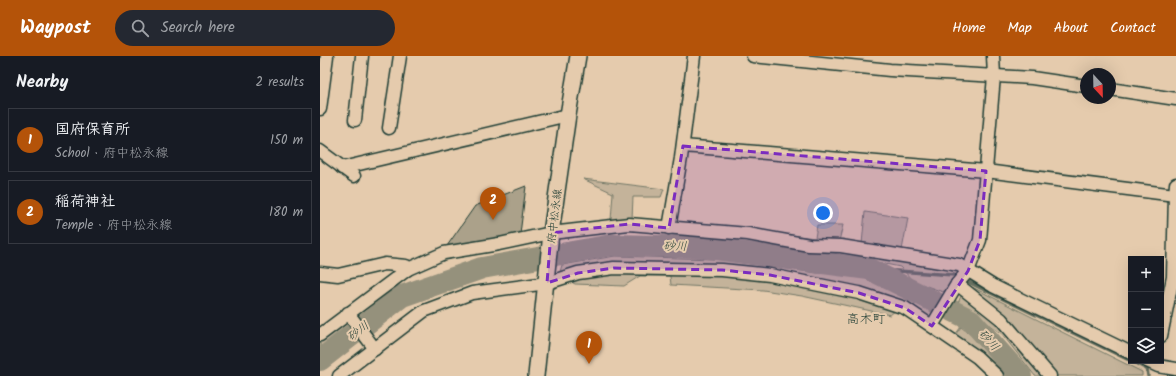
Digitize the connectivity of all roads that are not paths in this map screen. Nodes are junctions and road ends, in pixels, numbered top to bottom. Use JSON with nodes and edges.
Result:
{"nodes":[{"id":1,"x":327,"y":56,"type":"edge"},
{"id":2,"x":362,"y":56,"type":"edge"},
{"id":3,"x":400,"y":56,"type":"edge"},
{"id":4,"x":578,"y":56,"type":"edge"},
{"id":5,"x":694,"y":56,"type":"edge"},
{"id":6,"x":753,"y":56,"type":"edge"},
{"id":7,"x":993,"y":56,"type":"edge"},
{"id":8,"x":786,"y":58,"type":"edge"},
{"id":9,"x":994,"y":76,"type":"junction"},
{"id":10,"x":1080,"y":85,"type":"edge"},
{"id":11,"x":1116,"y":90,"type":"edge"},
{"id":12,"x":1176,"y":99,"type":"edge"},
{"id":13,"x":320,"y":109,"type":"edge"},
{"id":14,"x":568,"y":115,"type":"junction"},
{"id":15,"x":355,"y":120,"type":"dead end"},
{"id":16,"x":389,"y":128,"type":"dead end"},
{"id":17,"x":683,"y":146,"type":"junction"},
{"id":18,"x":320,"y":151,"type":"edge"},
{"id":19,"x":342,"y":168,"type":"junction"},
{"id":20,"x":986,"y":171,"type":"junction"},
{"id":21,"x":354,"y":176,"type":"dead end"},
{"id":22,"x":1175,"y":190,"type":"edge"},
{"id":23,"x":1175,"y":218,"type":"edge"},
{"id":24,"x":669,"y":228,"type":"junction"},
{"id":25,"x":551,"y":233,"type":"junction"},
{"id":26,"x":408,"y":269,"type":"junction"},
{"id":27,"x":968,"y":271,"type":"junction"},
{"id":28,"x":320,"y":273,"type":"edge"},
{"id":29,"x":547,"y":283,"type":"junction"},
{"id":30,"x":957,"y":284,"type":"junction"},
{"id":31,"x":348,"y":313,"type":"junction"},
{"id":32,"x":932,"y":326,"type":"junction"},
{"id":33,"x":1163,"y":328,"type":"edge"},
{"id":34,"x":320,"y":335,"type":"edge"},
{"id":35,"x":375,"y":349,"type":"junction"},
{"id":36,"x":1128,"y":352,"type":"edge"},
{"id":37,"x":1155,"y":366,"type":"edge"},
{"id":38,"x":1176,"y":369,"type":"edge"},
{"id":39,"x":339,"y":376,"type":"edge"},
{"id":40,"x":536,"y":376,"type":"edge"},
{"id":41,"x":997,"y":376,"type":"edge"},
{"id":42,"x":1050,"y":376,"type":"edge"}],
"edges":[{"from":1,"to":13,"type":"street"},
{"from":2,"to":15,"type":"street"},
{"from":3,"to":16,"type":"street"},
{"from":4,"to":14,"type":"main road","name":"府中松永線"},
{"from":5,"to":17,"type":"street"},
{"from":6,"to":8,"type":"street"},
{"from":7,"to":9,"type":"street"},
{"from":8,"to":9,"type":"street"},
{"from":9,"to":10,"type":"street"},
{"from":9,"to":20,"type":"street"},
{"from":11,"to":12,"type":"street"},
{"from":14,"to":19,"type":"street"},
{"from":14,"to":25,"type":"main road","name":"府中松永線"},
{"from":17,"to":20,"type":"street"},
{"from":17,"to":24,"type":"street"},
{"from":18,"to":19,"type":"street"},
{"from":19,"to":21,"type":"street"},
{"from":20,"to":22,"type":"street"},
{"from":20,"to":27,"type":"street"},
{"from":22,"to":23,"type":"street"},
{"from":23,"to":33,"type":"street"},
{"from":24,"to":25,"type":"street"},
{"from":24,"to":27,"type":"street"},
{"from":25,"to":26,"type":"street"},
{"from":25,"to":29,"type":"main road","name":"府中松永線"},
{"from":26,"to":28,"type":"street"},
{"from":26,"to":31,"type":"street"},
{"from":27,"to":30,"type":"street"},
{"from":27,"to":36,"type":"street"},
{"from":29,"to":32,"type":"street"},
{"from":29,"to":35,"type":"street"},
{"from":29,"to":40,"type":"main road","name":"府中松永線"},
{"from":30,"to":32,"type":"street"},
{"from":30,"to":42,"type":"street"},
{"from":31,"to":34,"type":"street"},
{"from":31,"to":35,"type":"street"},
{"from":32,"to":41,"type":"street"},
{"from":35,"to":39,"type":"street"},
{"from":37,"to":38,"type":"street"}]}
